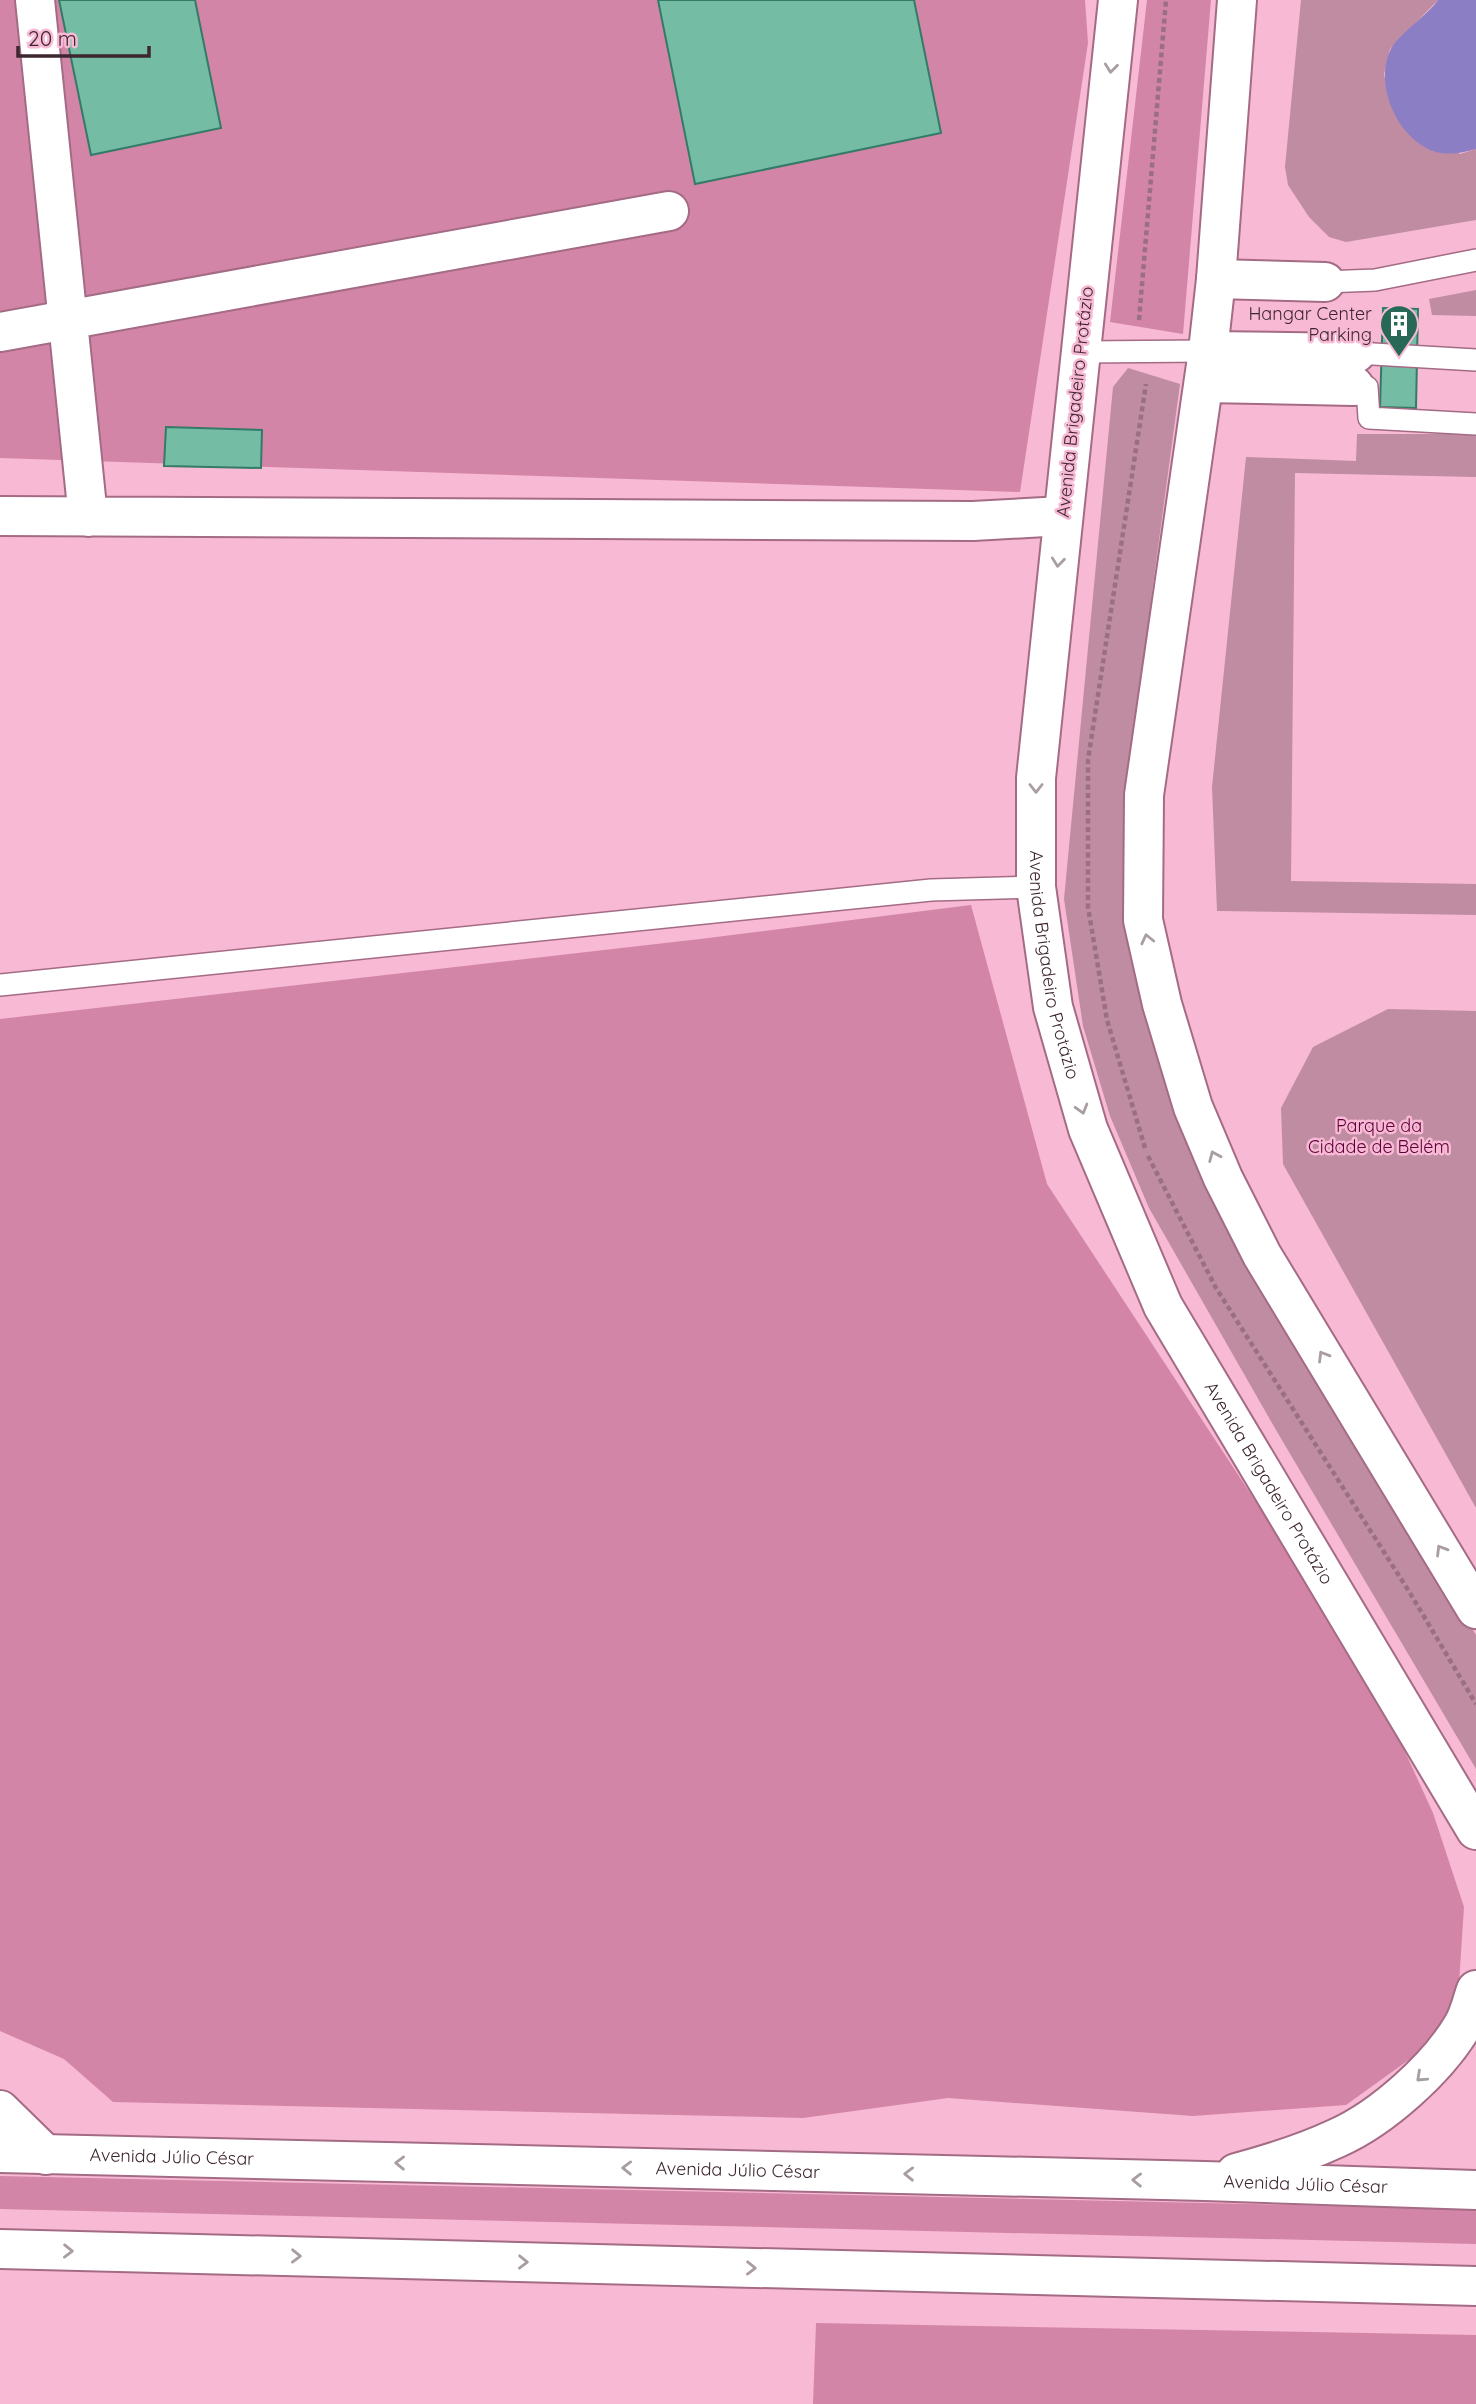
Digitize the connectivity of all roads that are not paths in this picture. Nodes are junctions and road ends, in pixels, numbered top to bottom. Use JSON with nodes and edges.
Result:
{"nodes":[{"id":1,"x":36,"y":0,"type":"edge"},
{"id":2,"x":1118,"y":0,"type":"edge"},
{"id":3,"x":1237,"y":0,"type":"edge"},
{"id":4,"x":668,"y":211,"type":"dead end"},
{"id":5,"x":1476,"y":260,"type":"edge"},
{"id":6,"x":1216,"y":279,"type":"junction"},
{"id":7,"x":1325,"y":282,"type":"joint"},
{"id":8,"x":68,"y":320,"type":"junction"},
{"id":9,"x":0,"y":332,"type":"edge"},
{"id":10,"x":1080,"y":352,"type":"junction"},
{"id":11,"x":1476,"y":360,"type":"edge"},
{"id":12,"x":1206,"y":367,"type":"junction"},
{"id":13,"x":1355,"y":370,"type":"junction"},
{"id":14,"x":1476,"y":424,"type":"edge"},
{"id":15,"x":0,"y":516,"type":"edge"},
{"id":16,"x":1063,"y":516,"type":"junction"},
{"id":17,"x":88,"y":517,"type":"junction"},
{"id":18,"x":1036,"y":887,"type":"junction"},
{"id":19,"x":0,"y":985,"type":"edge"},
{"id":20,"x":1476,"y":1609,"type":"edge"},
{"id":21,"x":1476,"y":1830,"type":"edge"},
{"id":22,"x":1476,"y":1990,"type":"edge"},
{"id":23,"x":0,"y":2110,"type":"edge"},
{"id":24,"x":0,"y":2153,"type":"edge"},
{"id":25,"x":46,"y":2155,"type":"junction"},
{"id":26,"x":1205,"y":2181,"type":"junction"},
{"id":27,"x":1476,"y":2190,"type":"edge"},
{"id":28,"x":0,"y":2249,"type":"edge"},
{"id":29,"x":1476,"y":2286,"type":"edge"}],
"edges":[{"from":1,"to":8,"type":"main road"},
{"from":2,"to":10,"type":"main road","name":"Avenida Brigadeiro Protázio","one_way":true},
{"from":3,"to":6,"type":"main road"},
{"from":4,"to":8,"type":"main road"},
{"from":5,"to":7,"type":"lane"},
{"from":6,"to":7,"type":"main road"},
{"from":6,"to":12,"type":"main road"},
{"from":8,"to":9,"type":"main road"},
{"from":8,"to":17,"type":"main road"},
{"from":10,"to":12,"type":"lane"},
{"from":10,"to":16,"type":"main road","name":"Avenida Brigadeiro Protázio"},
{"from":11,"to":13,"type":"lane"},
{"from":12,"to":13,"type":"main road"},
{"from":20,"to":12,"type":"main road","one_way":true},
{"from":13,"to":14,"type":"lane"},
{"from":15,"to":17,"type":"main road"},
{"from":16,"to":17,"type":"main road"},
{"from":16,"to":18,"type":"main road","name":"Avenida Brigadeiro Protázio","one_way":true},
{"from":18,"to":19,"type":"lane"},
{"from":18,"to":21,"type":"main road","name":"Avenida Brigadeiro Protázio","one_way":true},
{"from":22,"to":26,"type":"main road","one_way":true},
{"from":23,"to":25,"type":"main road"},
{"from":24,"to":25,"type":"main road","name":"Avenida Júlio César"},
{"from":26,"to":25,"type":"main road","name":"Avenida Júlio César","one_way":true},
{"from":26,"to":27,"type":"main road","name":"Avenida Júlio César"},
{"from":28,"to":29,"type":"main road","one_way":true}]}
